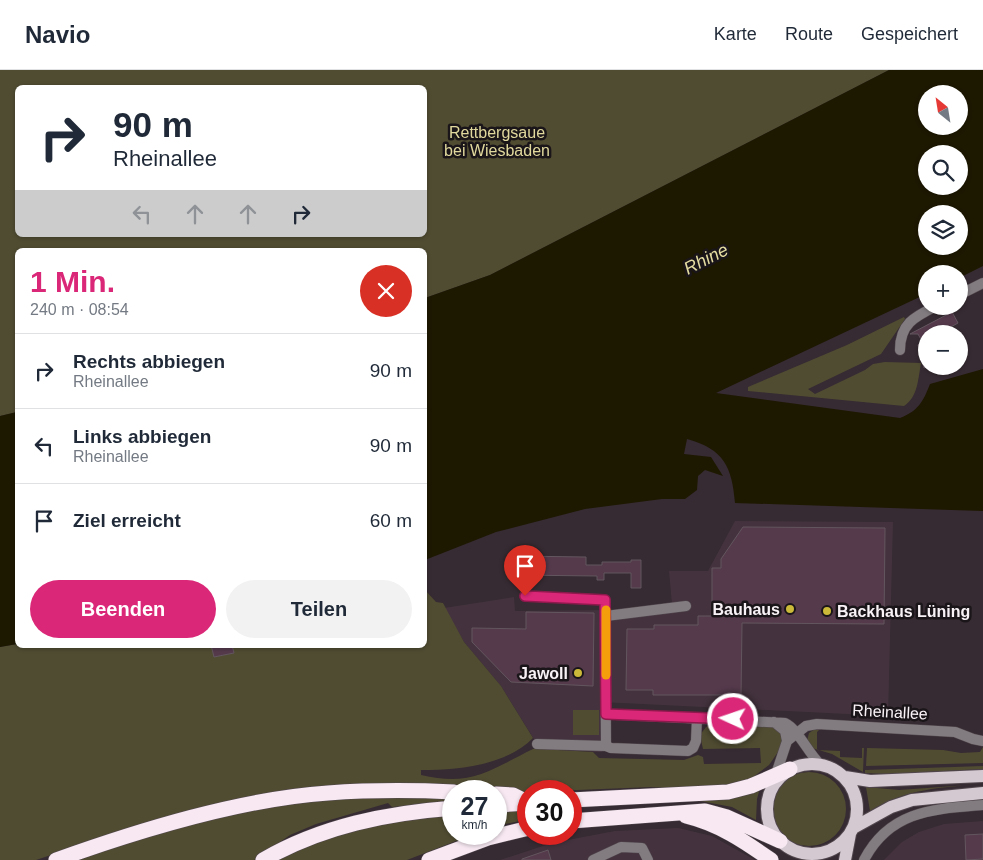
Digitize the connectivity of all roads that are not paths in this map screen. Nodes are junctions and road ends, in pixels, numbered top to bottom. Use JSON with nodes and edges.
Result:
{"nodes":[{"id":1,"x":983,"y":283,"type":"edge"},
{"id":2,"x":968,"y":290,"type":"edge"},
{"id":3,"x":918,"y":315,"type":"edge"},
{"id":4,"x":900,"y":350,"type":"dead end"},
{"id":5,"x":525,"y":596,"type":"dead end"},
{"id":6,"x":686,"y":606,"type":"dead end"},
{"id":7,"x":606,"y":616,"type":"junction"},
{"id":8,"x":606,"y":714,"type":"junction"},
{"id":9,"x":696,"y":718,"type":"junction"},
{"id":10,"x":773,"y":722,"type":"junction"},
{"id":11,"x":796,"y":733,"type":"junction"},
{"id":12,"x":787,"y":741,"type":"junction"},
{"id":13,"x":983,"y":741,"type":"edge"},
{"id":14,"x":537,"y":744,"type":"dead end"},
{"id":15,"x":606,"y":746,"type":"junction"},
{"id":16,"x":820,"y":764,"type":"junction"},
{"id":17,"x":790,"y":769,"type":"joint"},
{"id":18,"x":983,"y":776,"type":"edge"},
{"id":19,"x":845,"y":777,"type":"junction"},
{"id":20,"x":774,"y":783,"type":"junction"},
{"id":21,"x":442,"y":792,"type":"edge"},
{"id":22,"x":983,"y":795,"type":"edge"},
{"id":23,"x":582,"y":799,"type":"edge"},
{"id":24,"x":983,"y":805,"type":"edge"},
{"id":25,"x":442,"y":809,"type":"edge"},
{"id":26,"x":650,"y":814,"type":"junction"},
{"id":27,"x":582,"y":820,"type":"edge"},
{"id":28,"x":517,"y":831,"type":"edge"},
{"id":29,"x":852,"y":831,"type":"junction"},
{"id":30,"x":508,"y":833,"type":"junction"},
{"id":31,"x":782,"y":842,"type":"junction"},
{"id":32,"x":56,"y":860,"type":"edge"},
{"id":33,"x":263,"y":860,"type":"edge"},
{"id":34,"x":429,"y":860,"type":"edge"},
{"id":35,"x":442,"y":860,"type":"edge"},
{"id":36,"x":593,"y":860,"type":"edge"},
{"id":37,"x":648,"y":860,"type":"edge"},
{"id":38,"x":772,"y":860,"type":"edge"},
{"id":39,"x":797,"y":860,"type":"edge"},
{"id":40,"x":845,"y":860,"type":"edge"},
{"id":41,"x":864,"y":860,"type":"edge"}],
"edges":[{"from":1,"to":2,"type":"street"},
{"from":3,"to":4,"type":"street"},
{"from":5,"to":7,"type":"street"},
{"from":6,"to":7,"type":"street"},
{"from":7,"to":8,"type":"street"},
{"from":8,"to":9,"type":"street"},
{"from":8,"to":15,"type":"street"},
{"from":9,"to":10,"type":"street"},
{"from":9,"to":15,"type":"street"},
{"from":10,"to":11,"type":"street"},
{"from":10,"to":12,"type":"street"},
{"from":11,"to":12,"type":"street","name":"Rheinallee"},
{"from":11,"to":13,"type":"street","name":"Rheinallee"},
{"from":11,"to":16,"type":"street"},
{"from":12,"to":20,"type":"street"},
{"from":14,"to":15,"type":"street"},
{"from":16,"to":17,"type":"main road"},
{"from":16,"to":19,"type":"main road"},
{"from":17,"to":20,"type":"highway"},
{"from":18,"to":19,"type":"main road"},
{"from":19,"to":29,"type":"main road"},
{"from":20,"to":23,"type":"highway"},
{"from":20,"to":31,"type":"main road"},
{"from":21,"to":32,"type":"highway"},
{"from":22,"to":29,"type":"main road"},
{"from":24,"to":41,"type":"street"},
{"from":25,"to":33,"type":"highway"},
{"from":26,"to":27,"type":"highway"},
{"from":26,"to":31,"type":"highway"},
{"from":26,"to":38,"type":"highway"},
{"from":28,"to":30,"type":"highway"},
{"from":29,"to":31,"type":"main road"},
{"from":29,"to":40,"type":"main road"},
{"from":30,"to":34,"type":"highway"},
{"from":30,"to":35,"type":"highway"},
{"from":31,"to":39,"type":"main road"},
{"from":36,"to":37,"type":"street"}]}
